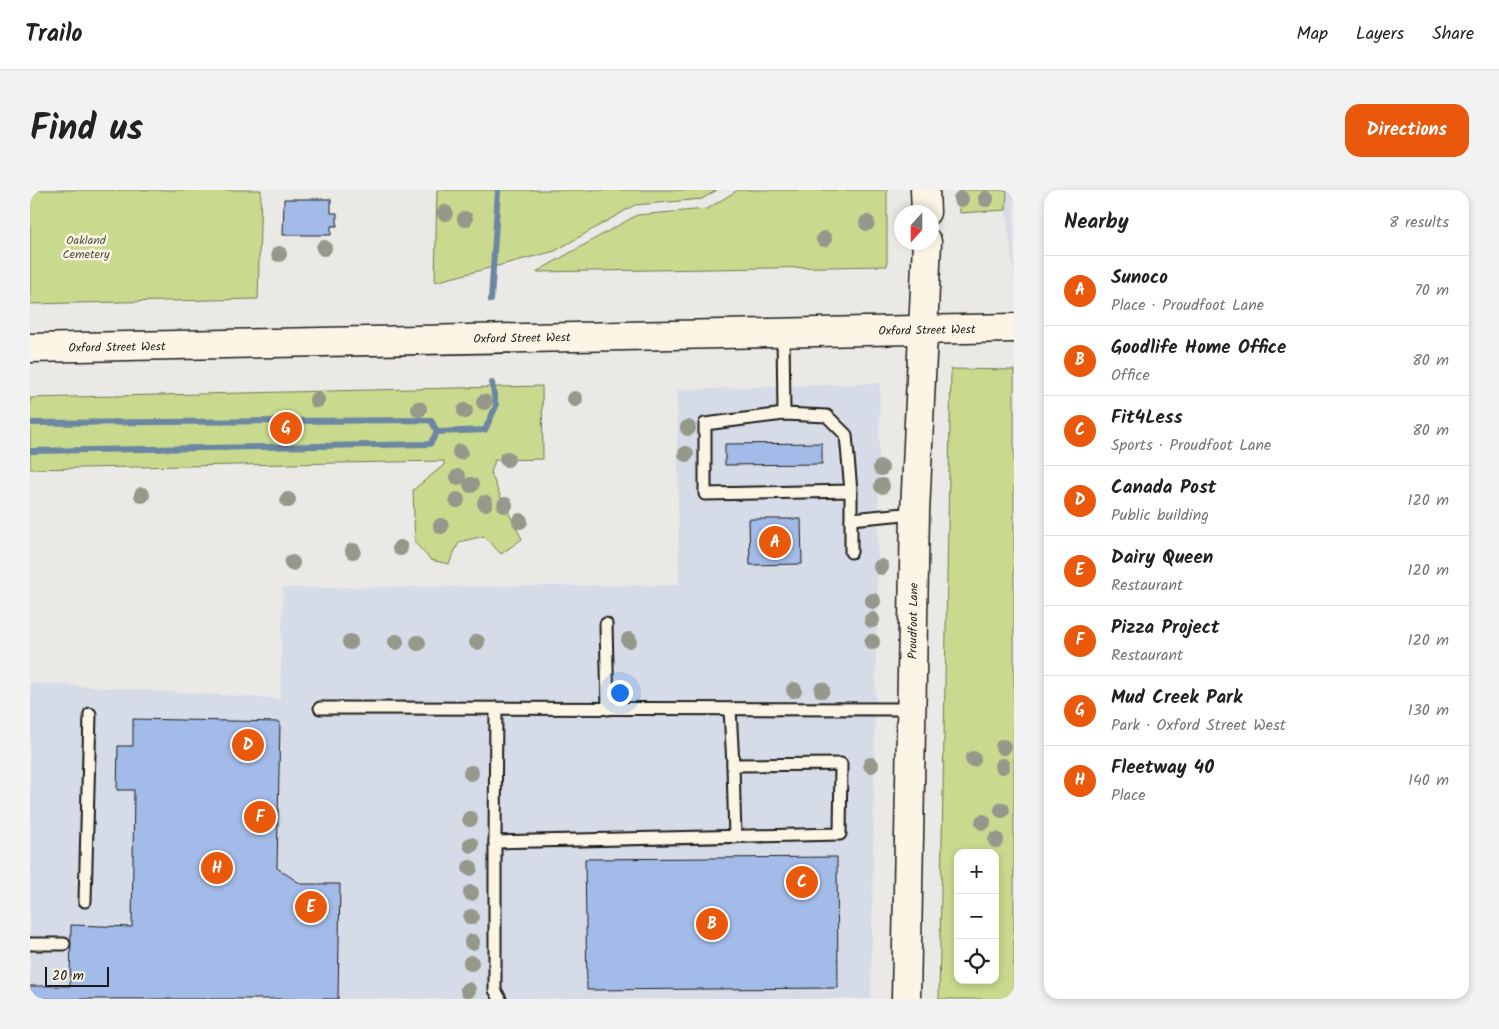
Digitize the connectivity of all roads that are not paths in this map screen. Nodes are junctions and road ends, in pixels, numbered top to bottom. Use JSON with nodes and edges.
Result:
{"nodes":[{"id":1,"x":926,"y":190,"type":"edge"},
{"id":2,"x":926,"y":205,"type":"edge"},
{"id":3,"x":927,"y":250,"type":"edge"},
{"id":4,"x":1014,"y":328,"type":"edge"},
{"id":5,"x":923,"y":330,"type":"junction"},
{"id":6,"x":783,"y":333,"type":"junction"},
{"id":7,"x":30,"y":348,"type":"edge"},
{"id":8,"x":784,"y":414,"type":"junction"},
{"id":9,"x":851,"y":491,"type":"junction"},
{"id":10,"x":915,"y":513,"type":"junction"},
{"id":11,"x":851,"y":519,"type":"junction"},
{"id":12,"x":850,"y":552,"type":"dead end"},
{"id":13,"x":606,"y":624,"type":"dead end"},
{"id":14,"x":320,"y":708,"type":"dead end"},
{"id":15,"x":496,"y":708,"type":"junction"},
{"id":16,"x":608,"y":709,"type":"junction"},
{"id":17,"x":730,"y":709,"type":"junction"},
{"id":18,"x":911,"y":709,"type":"junction"},
{"id":19,"x":90,"y":714,"type":"dead end"},
{"id":20,"x":733,"y":765,"type":"junction"},
{"id":21,"x":735,"y":837,"type":"junction"},
{"id":22,"x":495,"y":842,"type":"junction"},
{"id":23,"x":85,"y":900,"type":"dead end"},
{"id":24,"x":30,"y":944,"type":"edge"},
{"id":25,"x":64,"y":944,"type":"dead end"},
{"id":26,"x":500,"y":999,"type":"edge"},
{"id":27,"x":906,"y":999,"type":"edge"}],
"edges":[{"from":1,"to":2,"type":"main road"},
{"from":3,"to":5,"type":"main road","name":"Proudfoot Lane"},
{"from":4,"to":5,"type":"main road","name":"Oxford Street West"},
{"from":5,"to":6,"type":"main road","name":"Oxford Street West"},
{"from":5,"to":10,"type":"main road","name":"Proudfoot Lane"},
{"from":6,"to":7,"type":"main road","name":"Oxford Street West"},
{"from":6,"to":8,"type":"lane"},
{"from":8,"to":9,"type":"lane"},
{"from":8,"to":9,"type":"lane"},
{"from":9,"to":11,"type":"lane"},
{"from":10,"to":11,"type":"lane"},
{"from":10,"to":18,"type":"main road","name":"Proudfoot Lane"},
{"from":11,"to":12,"type":"lane"},
{"from":13,"to":16,"type":"lane"},
{"from":14,"to":15,"type":"lane"},
{"from":15,"to":16,"type":"lane"},
{"from":15,"to":22,"type":"lane"},
{"from":16,"to":17,"type":"lane"},
{"from":17,"to":18,"type":"lane"},
{"from":17,"to":20,"type":"lane"},
{"from":18,"to":27,"type":"main road","name":"Proudfoot Lane"},
{"from":19,"to":23,"type":"lane"},
{"from":20,"to":21,"type":"lane"},
{"from":20,"to":21,"type":"lane"},
{"from":21,"to":22,"type":"lane"},
{"from":22,"to":26,"type":"lane"},
{"from":24,"to":25,"type":"lane"}]}
